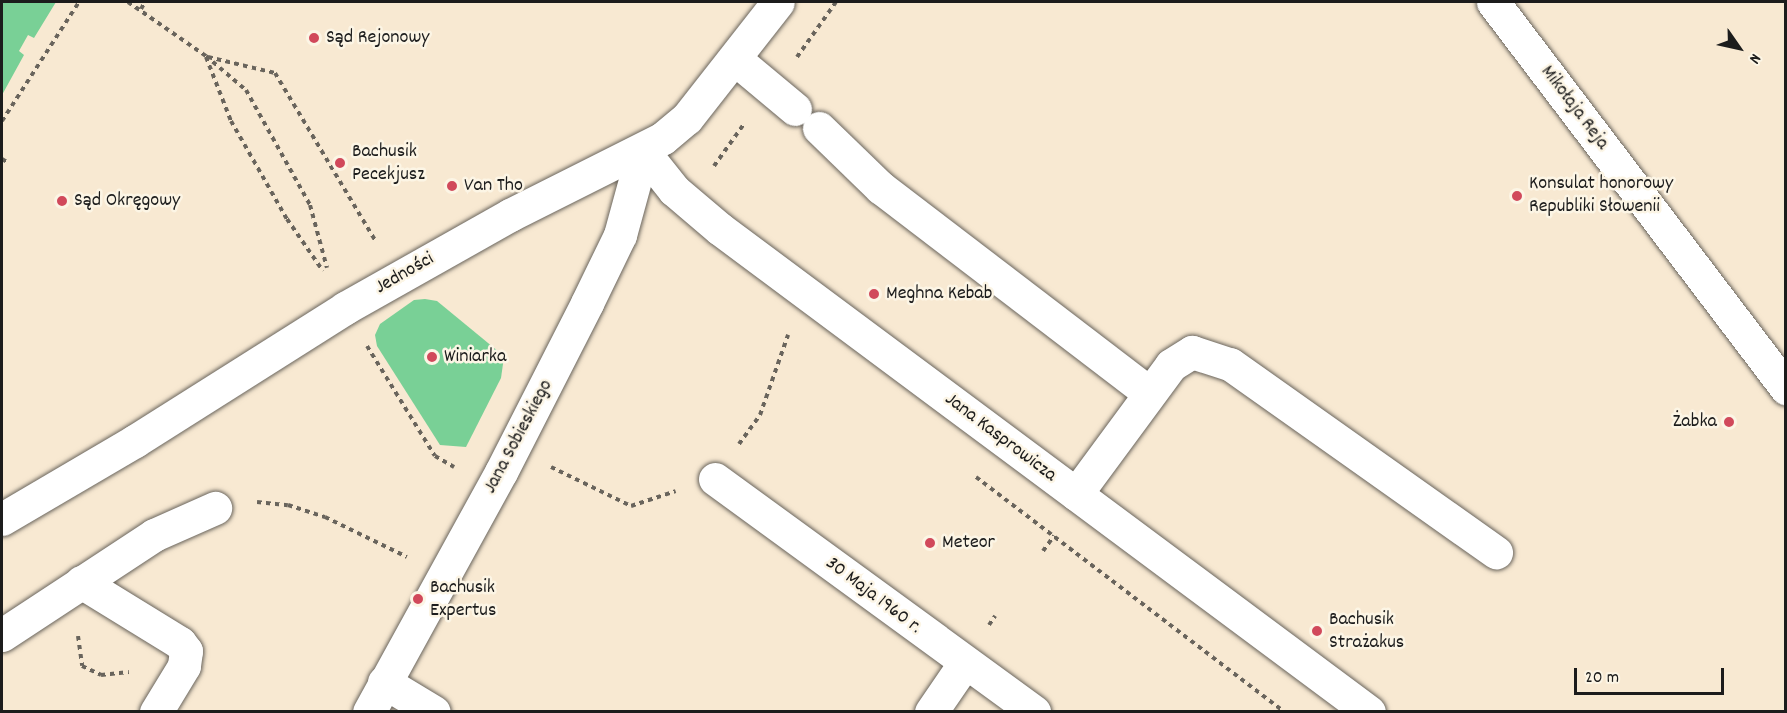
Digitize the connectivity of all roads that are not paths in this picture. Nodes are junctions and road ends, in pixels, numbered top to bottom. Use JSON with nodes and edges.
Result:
{"nodes":[{"id":1,"x":778,"y":2,"type":"edge"},
{"id":2,"x":1493,"y":2,"type":"edge"},
{"id":3,"x":735,"y":59,"type":"junction"},
{"id":4,"x":643,"y":151,"type":"junction"},
{"id":5,"x":1785,"y":388,"type":"edge"},
{"id":6,"x":1149,"y":393,"type":"junction"},
{"id":7,"x":715,"y":479,"type":"dead end"},
{"id":8,"x":1076,"y":494,"type":"junction"},
{"id":9,"x":215,"y":508,"type":"dead end"},
{"id":10,"x":2,"y":519,"type":"edge"},
{"id":11,"x":1496,"y":552,"type":"dead end"},
{"id":12,"x":81,"y":582,"type":"junction"},
{"id":13,"x":2,"y":635,"type":"edge"},
{"id":14,"x":964,"y":664,"type":"junction"},
{"id":15,"x":384,"y":682,"type":"junction"},
{"id":16,"x":156,"y":711,"type":"edge"},
{"id":17,"x":369,"y":711,"type":"edge"},
{"id":18,"x":434,"y":711,"type":"edge"},
{"id":19,"x":931,"y":711,"type":"edge"},
{"id":20,"x":1034,"y":711,"type":"edge"},
{"id":21,"x":1369,"y":711,"type":"edge"}],
"edges":[{"from":1,"to":3,"type":"street","name":"Jedności"},
{"from":2,"to":5,"type":"street","name":"Mikołaja Reja"},
{"from":3,"to":4,"type":"street","name":"Jedności"},
{"from":3,"to":6,"type":"street"},
{"from":4,"to":8,"type":"street","name":"Jana Kasprowicza"},
{"from":4,"to":10,"type":"street","name":"Jedności"},
{"from":4,"to":15,"type":"street","name":"Jana Sobieskiego"},
{"from":6,"to":8,"type":"street"},
{"from":6,"to":11,"type":"street"},
{"from":7,"to":14,"type":"street","name":"30 Maja 1960 r."},
{"from":8,"to":21,"type":"street","name":"Jana Kasprowicza"},
{"from":9,"to":12,"type":"street"},
{"from":12,"to":13,"type":"street"},
{"from":12,"to":16,"type":"street"},
{"from":14,"to":19,"type":"street"},
{"from":14,"to":20,"type":"street","name":"30 Maja 1960 r."},
{"from":15,"to":17,"type":"street","name":"Jana Sobieskiego"},
{"from":15,"to":18,"type":"street"}]}
